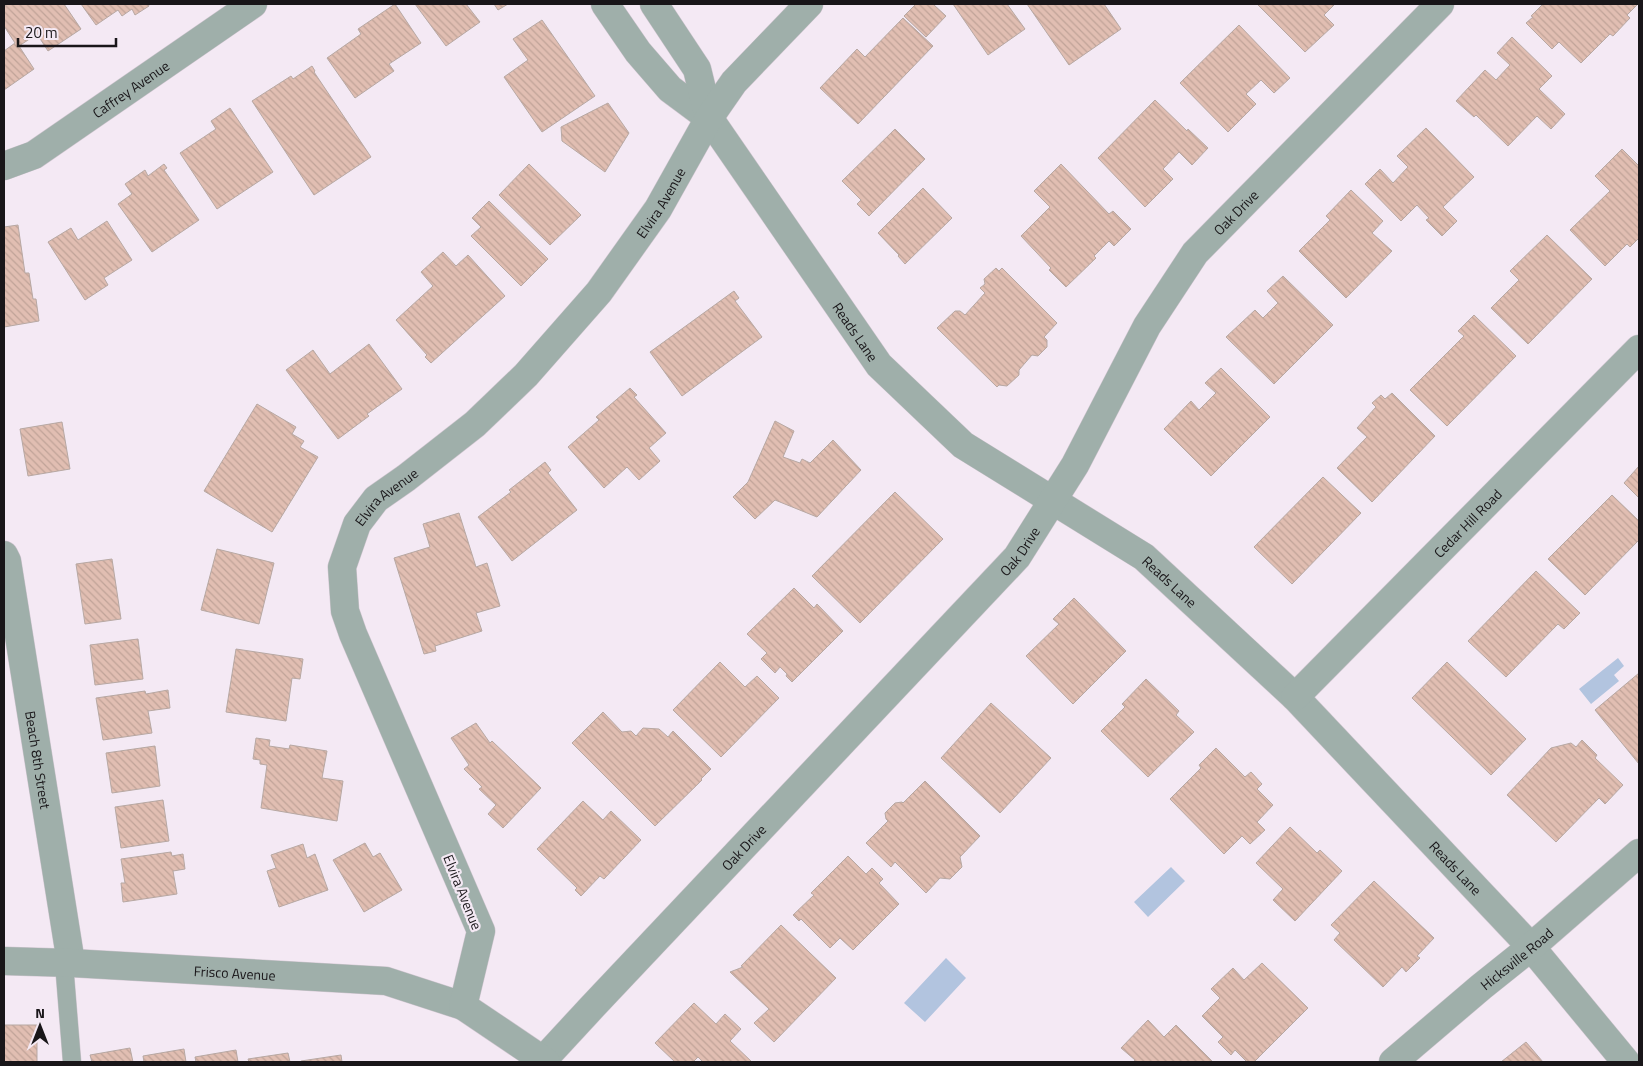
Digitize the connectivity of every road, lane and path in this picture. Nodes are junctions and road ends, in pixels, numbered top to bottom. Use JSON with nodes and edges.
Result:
{"nodes":[{"id":1,"x":254,"y":4,"type":"edge"},
{"id":2,"x":605,"y":4,"type":"edge"},
{"id":3,"x":654,"y":4,"type":"edge"},
{"id":4,"x":809,"y":4,"type":"edge"},
{"id":5,"x":1440,"y":4,"type":"edge"},
{"id":6,"x":709,"y":118,"type":"junction"},
{"id":7,"x":4,"y":166,"type":"edge"},
{"id":8,"x":1639,"y":350,"type":"edge"},
{"id":9,"x":1053,"y":500,"type":"junction"},
{"id":10,"x":4,"y":555,"type":"edge"},
{"id":11,"x":1295,"y":697,"type":"junction"},
{"id":12,"x":1639,"y":853,"type":"edge"},
{"id":13,"x":1531,"y":948,"type":"junction"},
{"id":14,"x":4,"y":961,"type":"edge"},
{"id":15,"x":68,"y":963,"type":"junction"},
{"id":16,"x":463,"y":1006,"type":"junction"},
{"id":17,"x":545,"y":1061,"type":"edge"},
{"id":18,"x":72,"y":1062,"type":"edge"},
{"id":19,"x":1393,"y":1062,"type":"edge"},
{"id":20,"x":1626,"y":1062,"type":"edge"}],
"edges":[{"from":1,"to":7,"type":"street","name":"Caffrey Avenue"},
{"from":2,"to":6,"type":"street","name":"Reads Lane"},
{"from":3,"to":6,"type":"street","name":"Reads Lane"},
{"from":4,"to":6,"type":"street","name":"Elvira Avenue"},
{"from":5,"to":9,"type":"street","name":"Oak Drive"},
{"from":6,"to":9,"type":"street","name":"Reads Lane"},
{"from":6,"to":16,"type":"street","name":"Elvira Avenue"},
{"from":8,"to":11,"type":"street","name":"Cedar Hill Road"},
{"from":9,"to":11,"type":"street","name":"Reads Lane"},
{"from":9,"to":17,"type":"street","name":"Oak Drive"},
{"from":10,"to":15,"type":"street","name":"Beach 8th Street"},
{"from":11,"to":13,"type":"street","name":"Reads Lane"},
{"from":12,"to":13,"type":"street","name":"Hicksville Road"},
{"from":13,"to":19,"type":"street","name":"Hicksville Road"},
{"from":13,"to":20,"type":"street","name":"Reads Lane"},
{"from":14,"to":15,"type":"street","name":"Frisco Avenue"},
{"from":15,"to":16,"type":"street","name":"Frisco Avenue"},
{"from":15,"to":18,"type":"lane"},
{"from":16,"to":17,"type":"street"}]}
